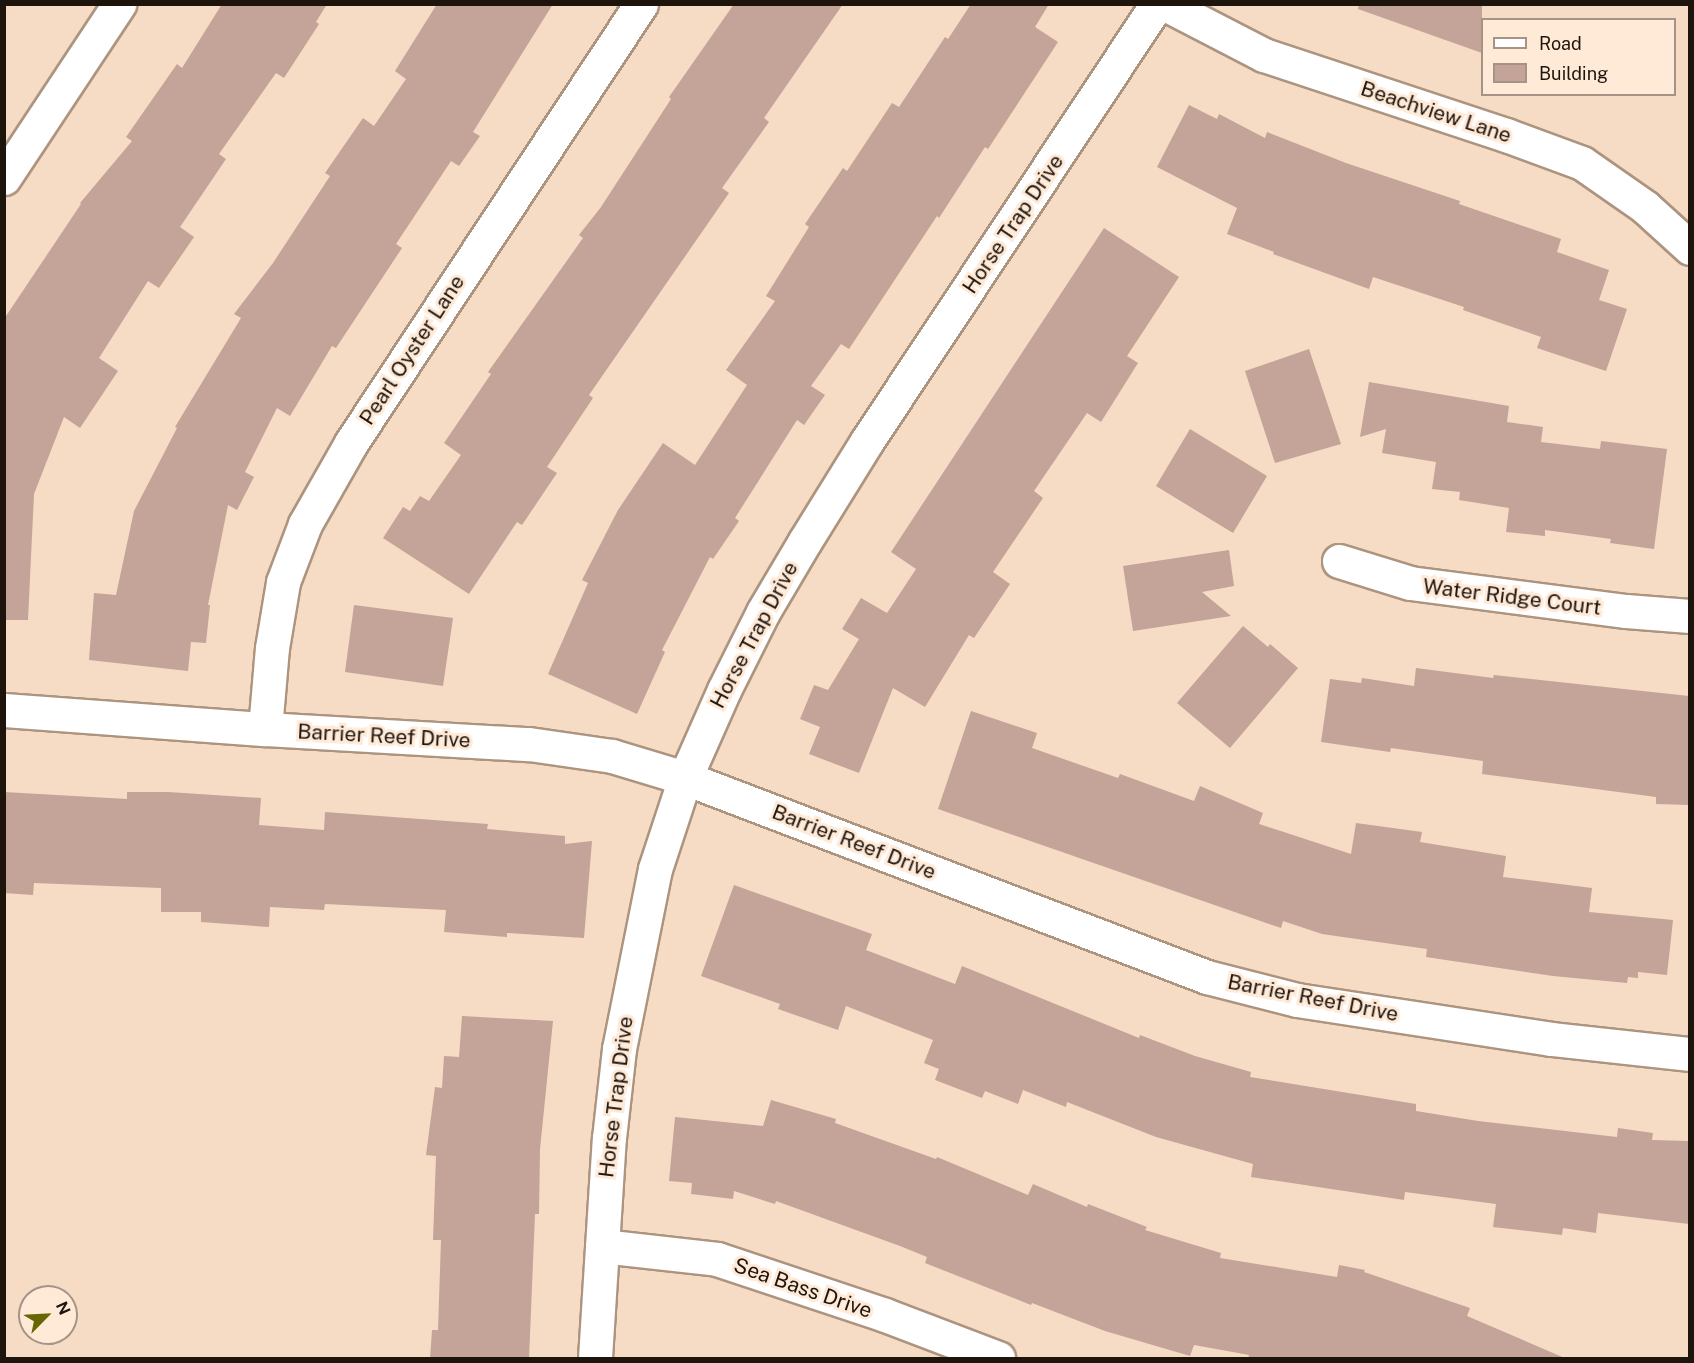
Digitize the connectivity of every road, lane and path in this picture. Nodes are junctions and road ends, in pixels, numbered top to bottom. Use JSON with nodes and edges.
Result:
{"nodes":[{"id":1,"x":119,"y":4,"type":"edge"},
{"id":2,"x":641,"y":4,"type":"edge"},
{"id":3,"x":1157,"y":4,"type":"edge"},
{"id":4,"x":1165,"y":4,"type":"edge"},
{"id":5,"x":4,"y":178,"type":"edge"},
{"id":6,"x":1689,"y":248,"type":"edge"},
{"id":7,"x":1339,"y":561,"type":"dead end"},
{"id":8,"x":1689,"y":616,"type":"edge"},
{"id":9,"x":4,"y":710,"type":"edge"},
{"id":10,"x":265,"y":729,"type":"junction"},
{"id":11,"x":685,"y":777,"type":"junction"},
{"id":12,"x":1689,"y":1054,"type":"edge"},
{"id":13,"x":602,"y":1246,"type":"junction"},
{"id":14,"x":595,"y":1359,"type":"edge"},
{"id":15,"x":998,"y":1359,"type":"edge"}],
"edges":[{"from":1,"to":5,"type":"street"},
{"from":2,"to":10,"type":"street","name":"Pearl Oyster Lane"},
{"from":3,"to":11,"type":"street","name":"Horse Trap Drive"},
{"from":4,"to":6,"type":"street","name":"Beachview Lane"},
{"from":7,"to":8,"type":"street","name":"Water Ridge Court"},
{"from":9,"to":10,"type":"street","name":"Barrier Reef Drive"},
{"from":10,"to":11,"type":"street","name":"Barrier Reef Drive"},
{"from":11,"to":12,"type":"street","name":"Barrier Reef Drive"},
{"from":11,"to":13,"type":"street","name":"Horse Trap Drive"},
{"from":13,"to":14,"type":"street","name":"Horse Trap Drive"},
{"from":13,"to":15,"type":"street","name":"Sea Bass Drive"}]}
